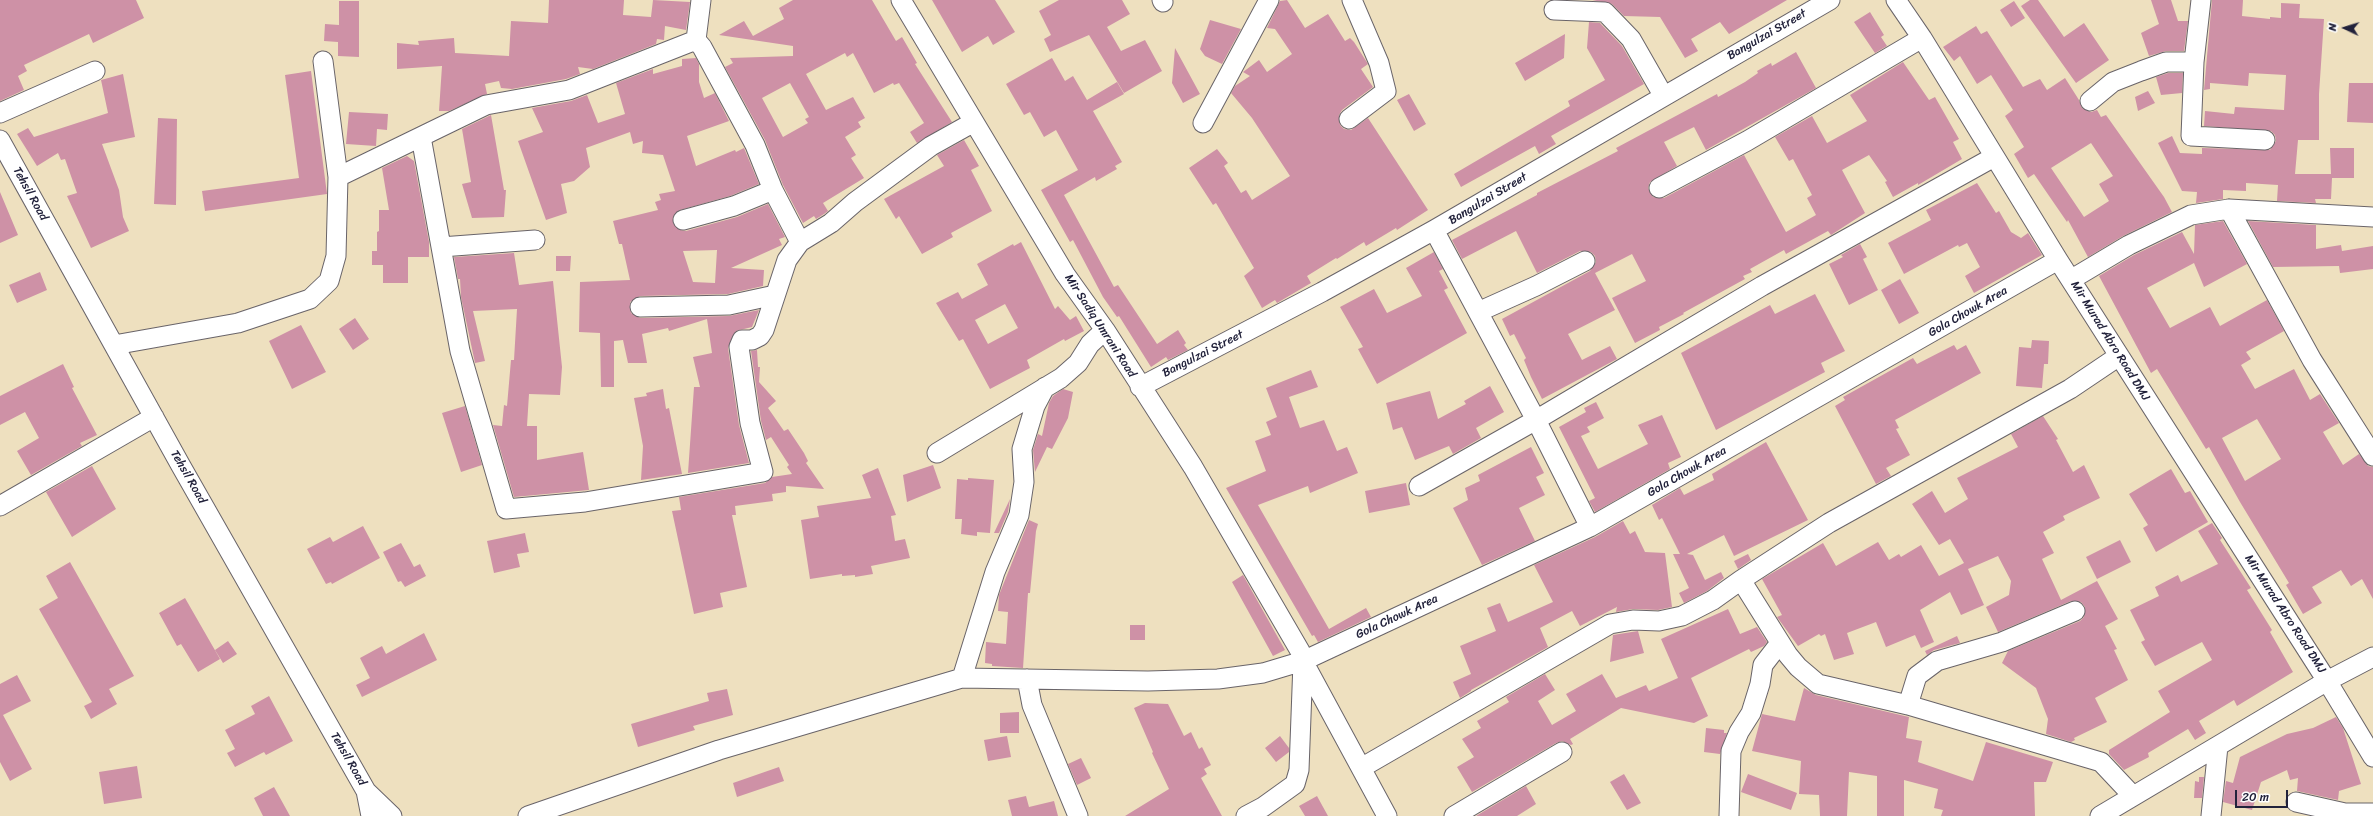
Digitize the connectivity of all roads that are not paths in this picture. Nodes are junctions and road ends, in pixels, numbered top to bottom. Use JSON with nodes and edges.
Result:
{"nodes":[{"id":1,"x":701,"y":0,"type":"edge"},
{"id":2,"x":901,"y":0,"type":"edge"},
{"id":3,"x":1269,"y":0,"type":"edge"},
{"id":4,"x":1352,"y":0,"type":"edge"},
{"id":5,"x":1830,"y":0,"type":"edge"},
{"id":6,"x":1896,"y":0,"type":"edge"},
{"id":7,"x":2201,"y":0,"type":"edge"},
{"id":8,"x":1554,"y":10,"type":"dead end"},
{"id":9,"x":1922,"y":38,"type":"junction"},
{"id":10,"x":696,"y":40,"type":"junction"},
{"id":11,"x":323,"y":61,"type":"dead end"},
{"id":12,"x":2194,"y":62,"type":"junction"},
{"id":13,"x":95,"y":72,"type":"dead end"},
{"id":14,"x":1663,"y":95,"type":"junction"},
{"id":15,"x":2090,"y":101,"type":"dead end"},
{"id":16,"x":0,"y":113,"type":"edge"},
{"id":17,"x":1350,"y":119,"type":"dead end"},
{"id":18,"x":974,"y":122,"type":"junction"},
{"id":19,"x":1204,"y":123,"type":"dead end"},
{"id":20,"x":421,"y":137,"type":"junction"},
{"id":21,"x":0,"y":140,"type":"edge"},
{"id":22,"x":2265,"y":140,"type":"dead end"},
{"id":23,"x":1994,"y":157,"type":"junction"},
{"id":24,"x":338,"y":177,"type":"junction"},
{"id":25,"x":1659,"y":188,"type":"dead end"},
{"id":26,"x":773,"y":190,"type":"junction"},
{"id":27,"x":2229,"y":209,"type":"junction"},
{"id":28,"x":2373,"y":217,"type":"edge"},
{"id":29,"x":683,"y":220,"type":"dead end"},
{"id":30,"x":1434,"y":230,"type":"junction"},
{"id":31,"x":535,"y":240,"type":"dead end"},
{"id":32,"x":800,"y":242,"type":"junction"},
{"id":33,"x":441,"y":247,"type":"junction"},
{"id":34,"x":2058,"y":260,"type":"junction"},
{"id":35,"x":1585,"y":261,"type":"dead end"},
{"id":36,"x":2072,"y":279,"type":"junction"},
{"id":37,"x":775,"y":295,"type":"junction"},
{"id":38,"x":640,"y":306,"type":"dead end"},
{"id":39,"x":1478,"y":312,"type":"junction"},
{"id":40,"x":1105,"y":330,"type":"junction"},
{"id":41,"x":114,"y":345,"type":"junction"},
{"id":42,"x":2119,"y":356,"type":"junction"},
{"id":43,"x":1045,"y":387,"type":"junction"},
{"id":44,"x":1140,"y":387,"type":"junction"},
{"id":45,"x":154,"y":417,"type":"junction"},
{"id":46,"x":1536,"y":420,"type":"junction"},
{"id":47,"x":937,"y":453,"type":"dead end"},
{"id":48,"x":2373,"y":456,"type":"edge"},
{"id":49,"x":1419,"y":486,"type":"dead end"},
{"id":50,"x":0,"y":506,"type":"edge"},
{"id":51,"x":1590,"y":527,"type":"junction"},
{"id":52,"x":1741,"y":580,"type":"junction"},
{"id":53,"x":2075,"y":611,"type":"dead end"},
{"id":54,"x":1780,"y":643,"type":"junction"},
{"id":55,"x":1302,"y":656,"type":"junction"},
{"id":56,"x":2373,"y":657,"type":"edge"},
{"id":57,"x":962,"y":678,"type":"junction"},
{"id":58,"x":1027,"y":679,"type":"junction"},
{"id":59,"x":2327,"y":681,"type":"junction"},
{"id":60,"x":1908,"y":705,"type":"junction"},
{"id":61,"x":2218,"y":746,"type":"junction"},
{"id":62,"x":1562,"y":752,"type":"dead end"},
{"id":63,"x":2373,"y":757,"type":"edge"},
{"id":64,"x":1361,"y":768,"type":"junction"},
{"id":65,"x":366,"y":790,"type":"junction"},
{"id":66,"x":2133,"y":796,"type":"junction"},
{"id":67,"x":2296,"y":802,"type":"dead end"},
{"id":68,"x":2373,"y":813,"type":"edge"},
{"id":69,"x":389,"y":815,"type":"edge"},
{"id":70,"x":372,"y":816,"type":"edge"},
{"id":71,"x":528,"y":816,"type":"edge"},
{"id":72,"x":1078,"y":816,"type":"edge"},
{"id":73,"x":1246,"y":816,"type":"edge"},
{"id":74,"x":1386,"y":816,"type":"edge"},
{"id":75,"x":1454,"y":816,"type":"edge"},
{"id":76,"x":1729,"y":816,"type":"edge"},
{"id":77,"x":2100,"y":816,"type":"edge"},
{"id":78,"x":2210,"y":816,"type":"edge"}],
"edges":[{"from":1,"to":10,"type":"street"},
{"from":2,"to":18,"type":"street","name":"Mir Sadiq Umrani Road"},
{"from":3,"to":19,"type":"street"},
{"from":4,"to":17,"type":"street"},
{"from":5,"to":14,"type":"street","name":"Bangulzai Street"},
{"from":6,"to":9,"type":"street","name":"Mir Murad Abro Road DMJ"},
{"from":7,"to":12,"type":"street"},
{"from":8,"to":14,"type":"street"},
{"from":9,"to":23,"type":"street","name":"Mir Murad Abro Road DMJ"},
{"from":9,"to":25,"type":"street"},
{"from":10,"to":20,"type":"street"},
{"from":10,"to":26,"type":"street"},
{"from":11,"to":24,"type":"street"},
{"from":12,"to":15,"type":"street"},
{"from":12,"to":22,"type":"street"},
{"from":13,"to":16,"type":"street"},
{"from":14,"to":30,"type":"street","name":"Bangulzai Street"},
{"from":18,"to":32,"type":"street"},
{"from":18,"to":40,"type":"street","name":"Mir Sadiq Umrani Road"},
{"from":20,"to":24,"type":"street"},
{"from":20,"to":33,"type":"street"},
{"from":21,"to":41,"type":"street","name":"Tehsil Road"},
{"from":23,"to":34,"type":"street","name":"Mir Murad Abro Road DMJ"},
{"from":23,"to":46,"type":"street"},
{"from":24,"to":41,"type":"street"},
{"from":26,"to":29,"type":"street"},
{"from":26,"to":32,"type":"street"},
{"from":27,"to":28,"type":"street"},
{"from":27,"to":36,"type":"street"},
{"from":27,"to":48,"type":"street"},
{"from":30,"to":39,"type":"street"},
{"from":30,"to":44,"type":"street","name":"Bangulzai Street"},
{"from":31,"to":33,"type":"street"},
{"from":32,"to":37,"type":"street"},
{"from":33,"to":37,"type":"street"},
{"from":34,"to":36,"type":"street","name":"Mir Murad Abro Road DMJ"},
{"from":34,"to":51,"type":"street","name":"Gola Chowk Area"},
{"from":35,"to":39,"type":"street"},
{"from":36,"to":42,"type":"street","name":"Mir Murad Abro Road DMJ"},
{"from":37,"to":38,"type":"street"},
{"from":39,"to":46,"type":"street"},
{"from":40,"to":43,"type":"street"},
{"from":40,"to":44,"type":"street","name":"Mir Sadiq Umrani Road"},
{"from":41,"to":45,"type":"street","name":"Tehsil Road"},
{"from":42,"to":52,"type":"street"},
{"from":42,"to":59,"type":"street","name":"Mir Murad Abro Road DMJ"},
{"from":43,"to":47,"type":"street"},
{"from":43,"to":57,"type":"street"},
{"from":44,"to":55,"type":"street","name":"Mir Sadiq Umrani Road"},
{"from":45,"to":50,"type":"street"},
{"from":45,"to":65,"type":"street","name":"Tehsil Road"},
{"from":46,"to":49,"type":"street"},
{"from":46,"to":51,"type":"street"},
{"from":51,"to":55,"type":"street","name":"Gola Chowk Area"},
{"from":52,"to":54,"type":"street"},
{"from":52,"to":64,"type":"street"},
{"from":53,"to":60,"type":"street"},
{"from":54,"to":60,"type":"street"},
{"from":54,"to":76,"type":"street"},
{"from":55,"to":58,"type":"street","name":"Gola Chowk Area"},
{"from":55,"to":64,"type":"street","name":"Mir Sadiq Umrani Road"},
{"from":55,"to":73,"type":"street"},
{"from":56,"to":59,"type":"street"},
{"from":57,"to":58,"type":"street","name":"Gola Chowk Area"},
{"from":57,"to":71,"type":"street","name":"Gola Chowk Area"},
{"from":58,"to":72,"type":"street"},
{"from":59,"to":61,"type":"street"},
{"from":59,"to":63,"type":"street","name":"Mir Murad Abro Road DMJ"},
{"from":60,"to":66,"type":"street"},
{"from":61,"to":66,"type":"street"},
{"from":61,"to":78,"type":"street"},
{"from":62,"to":75,"type":"street"},
{"from":64,"to":74,"type":"street","name":"Mir Sadiq Umrani Road"},
{"from":65,"to":69,"type":"street"},
{"from":65,"to":70,"type":"street","name":"Tehsil Road"},
{"from":66,"to":77,"type":"street"},
{"from":67,"to":68,"type":"street"}]}
